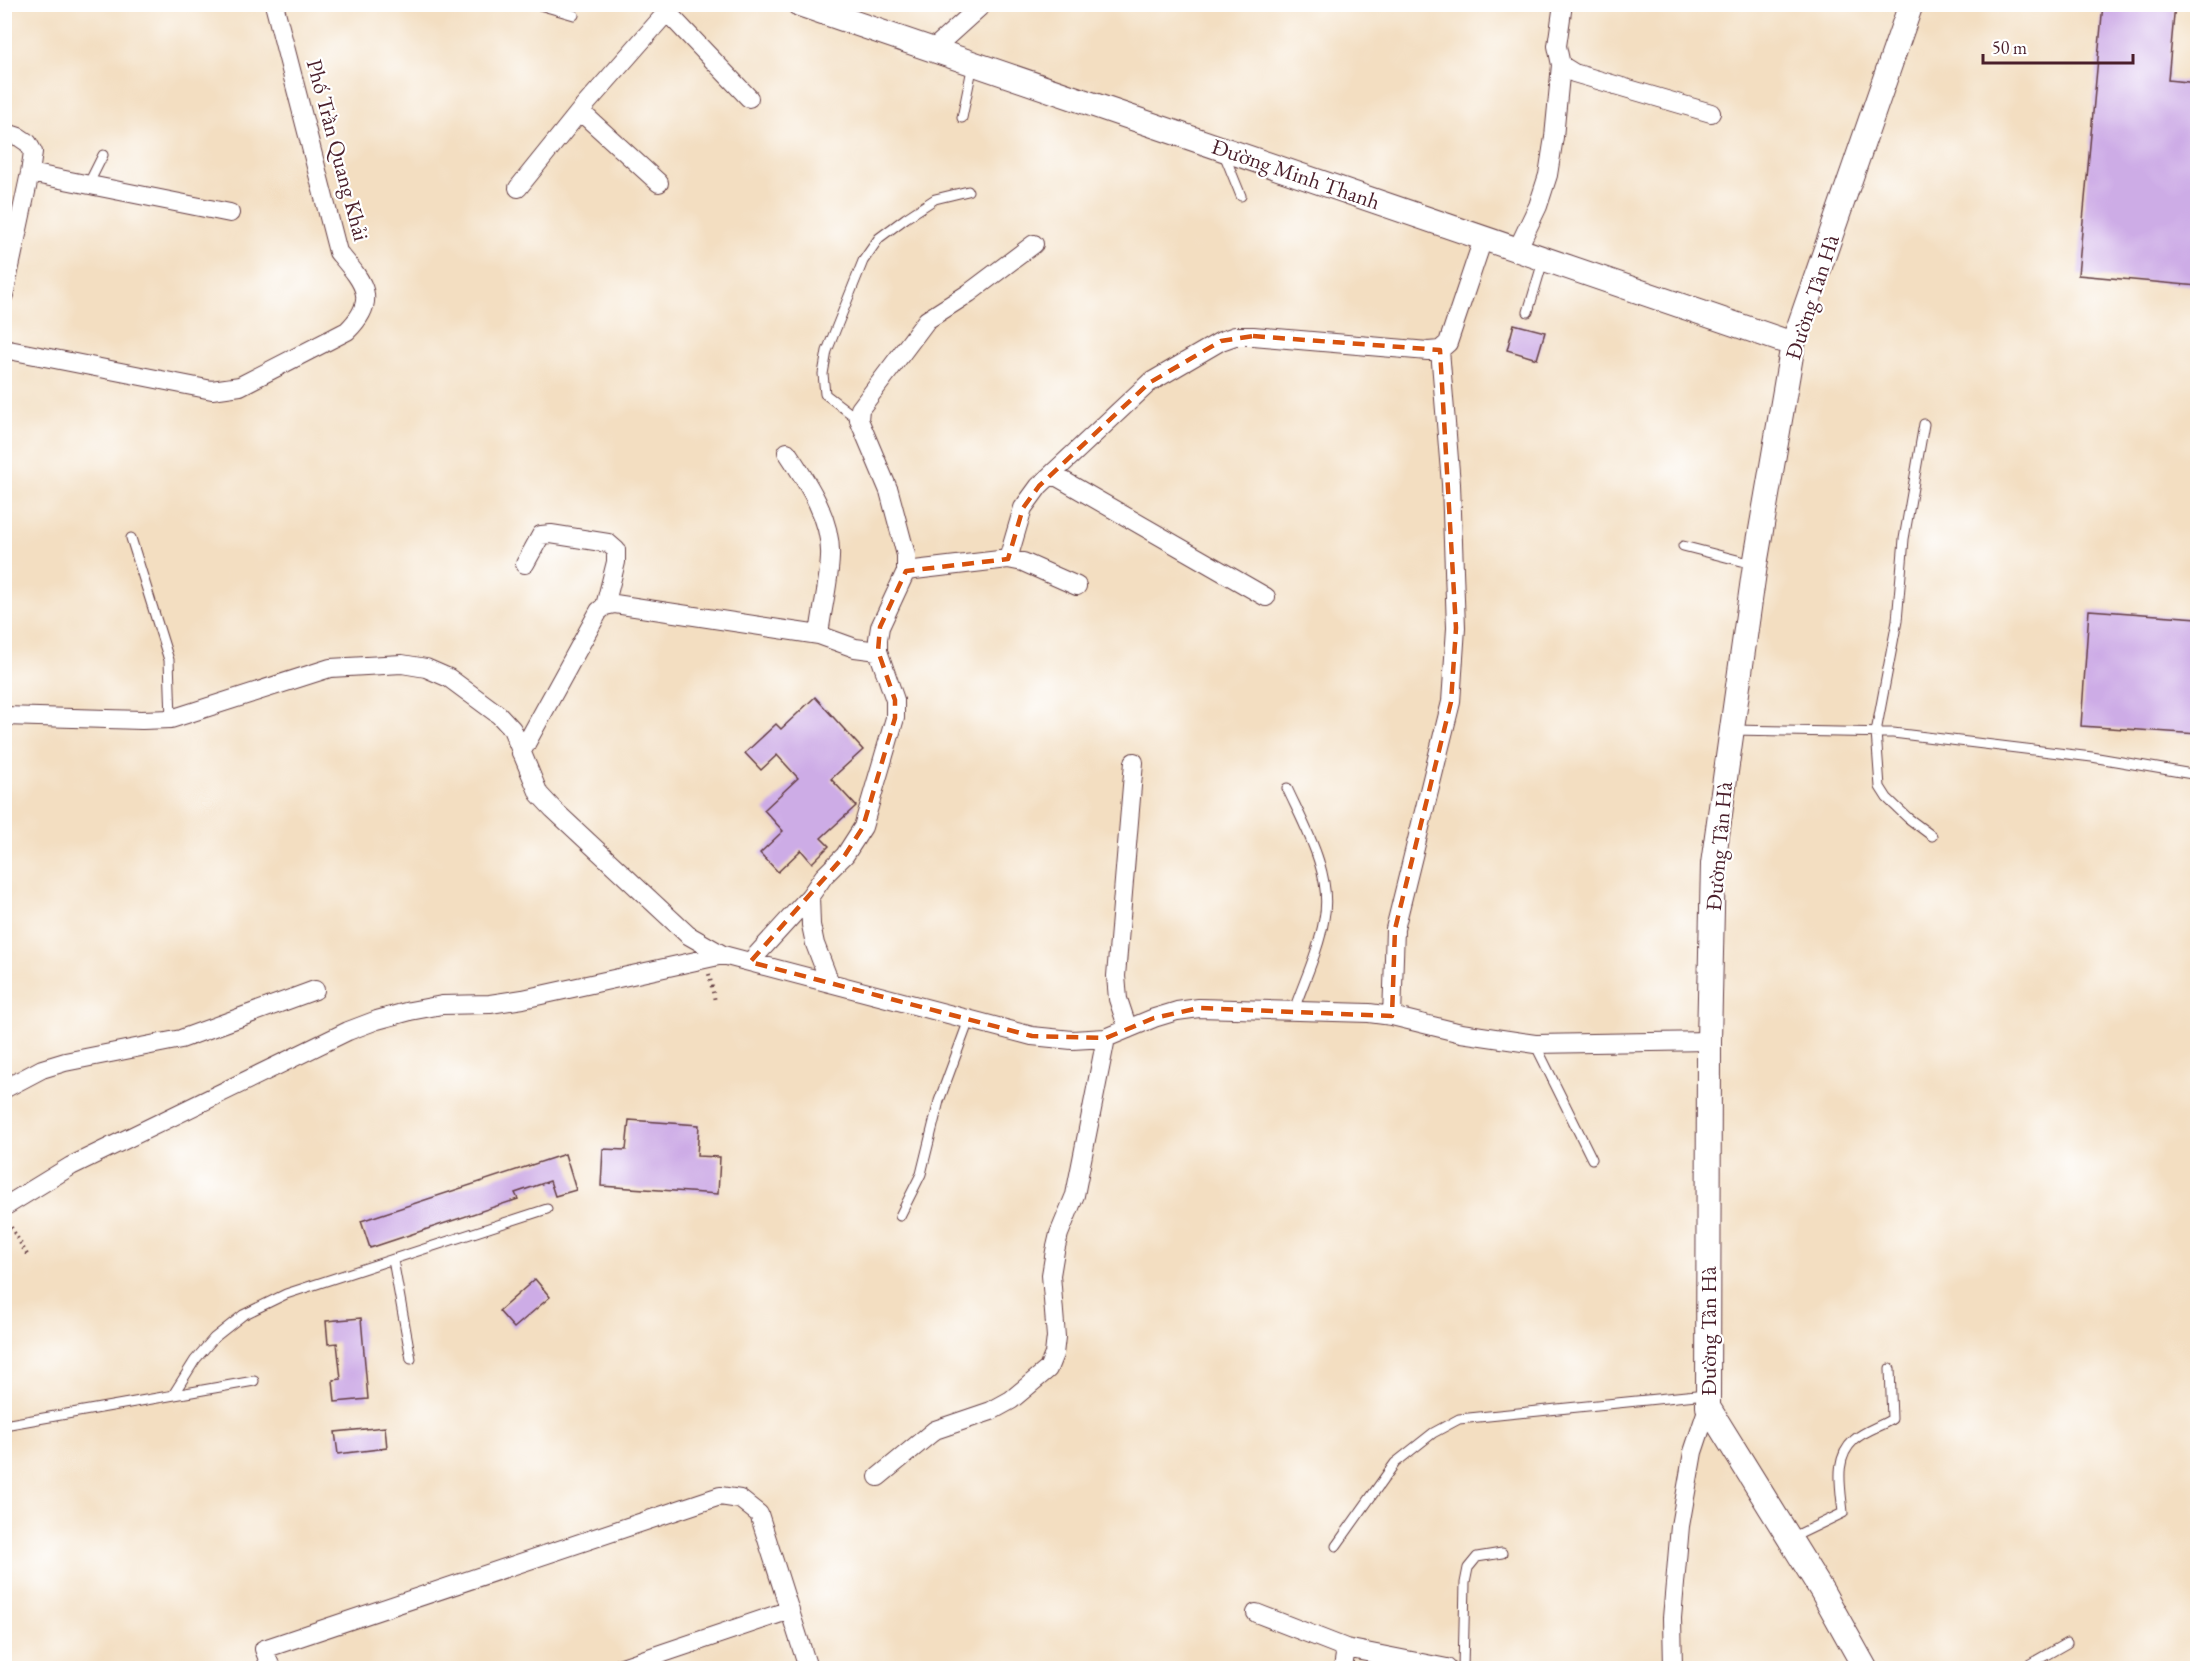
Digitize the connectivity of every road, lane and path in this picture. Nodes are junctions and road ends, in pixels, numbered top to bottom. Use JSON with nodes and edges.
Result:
{"nodes":[{"id":1,"x":274,"y":4,"type":"edge"},
{"id":2,"x":536,"y":4,"type":"edge"},
{"id":3,"x":799,"y":4,"type":"edge"},
{"id":4,"x":983,"y":4,"type":"edge"},
{"id":5,"x":1563,"y":4,"type":"edge"},
{"id":6,"x":1911,"y":4,"type":"edge"},
{"id":7,"x":670,"y":8,"type":"edge"},
{"id":8,"x":574,"y":15,"type":"dead end"},
{"id":9,"x":932,"y":50,"type":"junction"},
{"id":10,"x":973,"y":64,"type":"junction"},
{"id":11,"x":1561,"y":65,"type":"junction"},
{"id":12,"x":749,"y":98,"type":"dead end"},
{"id":13,"x":580,"y":111,"type":"junction"},
{"id":14,"x":1711,"y":113,"type":"dead end"},
{"id":15,"x":962,"y":118,"type":"dead end"},
{"id":16,"x":4,"y":132,"type":"edge"},
{"id":17,"x":1222,"y":149,"type":"junction"},
{"id":18,"x":103,"y":155,"type":"dead end"},
{"id":19,"x":30,"y":173,"type":"junction"},
{"id":20,"x":659,"y":183,"type":"dead end"},
{"id":21,"x":88,"y":185,"type":"junction"},
{"id":22,"x":518,"y":188,"type":"dead end"},
{"id":23,"x":968,"y":191,"type":"dead end"},
{"id":24,"x":1241,"y":195,"type":"dead end"},
{"id":25,"x":231,"y":213,"type":"dead end"},
{"id":26,"x":1483,"y":239,"type":"junction"},
{"id":27,"x":1034,"y":244,"type":"dead end"},
{"id":28,"x":1517,"y":250,"type":"junction"},
{"id":29,"x":1544,"y":259,"type":"junction"},
{"id":30,"x":4,"y":295,"type":"edge"},
{"id":31,"x":1528,"y":312,"type":"dead end"},
{"id":32,"x":1793,"y":344,"type":"junction"},
{"id":33,"x":4,"y":349,"type":"edge"},
{"id":34,"x":1440,"y":350,"type":"junction"},
{"id":35,"x":859,"y":420,"type":"junction"},
{"id":36,"x":1924,"y":424,"type":"dead end"},
{"id":37,"x":787,"y":452,"type":"dead end"},
{"id":38,"x":1052,"y":474,"type":"junction"},
{"id":39,"x":131,"y":538,"type":"dead end"},
{"id":40,"x":1683,"y":546,"type":"dead end"},
{"id":41,"x":1008,"y":559,"type":"junction"},
{"id":42,"x":525,"y":564,"type":"dead end"},
{"id":43,"x":1755,"y":565,"type":"junction"},
{"id":44,"x":906,"y":571,"type":"junction"},
{"id":45,"x":1077,"y":586,"type":"dead end"},
{"id":46,"x":1266,"y":597,"type":"dead end"},
{"id":47,"x":605,"y":606,"type":"junction"},
{"id":48,"x":819,"y":634,"type":"junction"},
{"id":49,"x":878,"y":651,"type":"junction"},
{"id":50,"x":4,"y":716,"type":"edge"},
{"id":51,"x":171,"y":718,"type":"junction"},
{"id":52,"x":1732,"y":730,"type":"junction"},
{"id":53,"x":1876,"y":732,"type":"junction"},
{"id":54,"x":521,"y":753,"type":"junction"},
{"id":55,"x":1134,"y":762,"type":"dead end"},
{"id":56,"x":2198,"y":775,"type":"edge"},
{"id":57,"x":1287,"y":788,"type":"dead end"},
{"id":58,"x":1932,"y":836,"type":"dead end"},
{"id":59,"x":810,"y":896,"type":"junction"},
{"id":60,"x":714,"y":957,"type":"junction"},
{"id":61,"x":750,"y":962,"type":"junction"},
{"id":62,"x":830,"y":983,"type":"junction"},
{"id":63,"x":315,"y":990,"type":"dead end"},
{"id":64,"x":714,"y":1001,"type":"dead end"},
{"id":65,"x":1294,"y":1011,"type":"junction"},
{"id":66,"x":1392,"y":1016,"type":"junction"},
{"id":67,"x":969,"y":1020,"type":"junction"},
{"id":68,"x":1128,"y":1029,"type":"junction"},
{"id":69,"x":1106,"y":1038,"type":"junction"},
{"id":70,"x":1709,"y":1041,"type":"junction"},
{"id":71,"x":1535,"y":1044,"type":"junction"},
{"id":72,"x":4,"y":1089,"type":"edge"},
{"id":73,"x":1592,"y":1159,"type":"dead end"},
{"id":74,"x":4,"y":1207,"type":"edge"},
{"id":75,"x":547,"y":1209,"type":"dead end"},
{"id":76,"x":4,"y":1216,"type":"edge"},
{"id":77,"x":900,"y":1216,"type":"dead end"},
{"id":78,"x":29,"y":1258,"type":"dead end"},
{"id":79,"x":393,"y":1260,"type":"junction"},
{"id":80,"x":411,"y":1359,"type":"dead end"},
{"id":81,"x":1890,"y":1369,"type":"dead end"},
{"id":82,"x":254,"y":1381,"type":"dead end"},
{"id":83,"x":173,"y":1395,"type":"junction"},
{"id":84,"x":1708,"y":1400,"type":"junction"},
{"id":85,"x":4,"y":1425,"type":"edge"},
{"id":86,"x":878,"y":1477,"type":"dead end"},
{"id":87,"x":1789,"y":1539,"type":"junction"},
{"id":88,"x":1336,"y":1546,"type":"dead end"},
{"id":89,"x":1502,"y":1553,"type":"dead end"},
{"id":90,"x":790,"y":1610,"type":"junction"},
{"id":91,"x":1256,"y":1613,"type":"dead end"},
{"id":92,"x":2067,"y":1643,"type":"dead end"},
{"id":93,"x":1346,"y":1648,"type":"junction"},
{"id":94,"x":271,"y":1668,"type":"edge"},
{"id":95,"x":619,"y":1668,"type":"edge"},
{"id":96,"x":808,"y":1668,"type":"edge"},
{"id":97,"x":1343,"y":1668,"type":"edge"},
{"id":98,"x":1443,"y":1668,"type":"edge"},
{"id":99,"x":1463,"y":1668,"type":"edge"},
{"id":100,"x":1673,"y":1668,"type":"edge"},
{"id":101,"x":1864,"y":1668,"type":"edge"},
{"id":102,"x":2023,"y":1668,"type":"edge"}],
"edges":[{"from":1,"to":33,"type":"street","name":"Phố Trần Quang Khải"},
{"from":2,"to":8,"type":"lane"},
{"from":3,"to":9,"type":"main road","name":"Đường Minh Thanh"},
{"from":4,"to":9,"type":"street"},
{"from":5,"to":11,"type":"street"},
{"from":6,"to":32,"type":"main road","name":"Đường Tân Hà"},
{"from":7,"to":12,"type":"street"},
{"from":7,"to":13,"type":"street"},
{"from":9,"to":10,"type":"main road","name":"Đường Minh Thanh"},
{"from":10,"to":15,"type":"lane"},
{"from":10,"to":17,"type":"main road","name":"Đường Minh Thanh"},
{"from":11,"to":14,"type":"street"},
{"from":11,"to":28,"type":"street"},
{"from":13,"to":20,"type":"street"},
{"from":13,"to":22,"type":"street"},
{"from":16,"to":19,"type":"street"},
{"from":17,"to":24,"type":"lane"},
{"from":17,"to":26,"type":"main road","name":"Đường Minh Thanh"},
{"from":18,"to":21,"type":"lane"},
{"from":19,"to":21,"type":"street"},
{"from":19,"to":30,"type":"street"},
{"from":21,"to":25,"type":"street"},
{"from":23,"to":35,"type":"lane"},
{"from":26,"to":28,"type":"main road","name":"Đường Minh Thanh"},
{"from":26,"to":34,"type":"street"},
{"from":27,"to":35,"type":"street"},
{"from":28,"to":29,"type":"main road","name":"Đường Minh Thanh"},
{"from":29,"to":31,"type":"lane"},
{"from":29,"to":32,"type":"main road","name":"Đường Minh Thanh"},
{"from":32,"to":43,"type":"main road","name":"Đường Tân Hà"},
{"from":34,"to":38,"type":"street"},
{"from":34,"to":66,"type":"street"},
{"from":35,"to":44,"type":"street"},
{"from":36,"to":53,"type":"lane"},
{"from":37,"to":48,"type":"street"},
{"from":38,"to":41,"type":"street"},
{"from":38,"to":46,"type":"street"},
{"from":39,"to":51,"type":"lane"},
{"from":40,"to":43,"type":"lane"},
{"from":41,"to":44,"type":"street"},
{"from":41,"to":45,"type":"street"},
{"from":42,"to":47,"type":"street"},
{"from":43,"to":52,"type":"main road","name":"Đường Tân Hà"},
{"from":44,"to":49,"type":"street"},
{"from":47,"to":48,"type":"street"},
{"from":47,"to":54,"type":"street"},
{"from":48,"to":49,"type":"street"},
{"from":49,"to":59,"type":"street"},
{"from":50,"to":51,"type":"street"},
{"from":51,"to":54,"type":"street"},
{"from":52,"to":53,"type":"lane"},
{"from":52,"to":70,"type":"main road","name":"Đường Tân Hà"},
{"from":53,"to":56,"type":"lane"},
{"from":53,"to":58,"type":"lane"},
{"from":54,"to":60,"type":"street"},
{"from":55,"to":68,"type":"street"},
{"from":57,"to":65,"type":"lane"},
{"from":59,"to":61,"type":"street"},
{"from":59,"to":62,"type":"street"},
{"from":60,"to":61,"type":"street"},
{"from":60,"to":64,"type":"path"},
{"from":60,"to":74,"type":"street"},
{"from":61,"to":62,"type":"street"},
{"from":62,"to":67,"type":"street"},
{"from":63,"to":72,"type":"street"},
{"from":65,"to":66,"type":"street"},
{"from":65,"to":68,"type":"street"},
{"from":66,"to":71,"type":"street"},
{"from":67,"to":69,"type":"street"},
{"from":67,"to":77,"type":"lane"},
{"from":68,"to":69,"type":"street"},
{"from":69,"to":86,"type":"street"},
{"from":70,"to":71,"type":"street"},
{"from":70,"to":84,"type":"main road","name":"Đường Tân Hà"},
{"from":71,"to":73,"type":"lane"},
{"from":75,"to":79,"type":"lane"},
{"from":76,"to":78,"type":"path"},
{"from":79,"to":80,"type":"lane"},
{"from":79,"to":83,"type":"lane"},
{"from":81,"to":87,"type":"lane"},
{"from":82,"to":83,"type":"lane"},
{"from":83,"to":85,"type":"lane"},
{"from":84,"to":87,"type":"main road","name":"Đường Tân Hà"},
{"from":84,"to":88,"type":"lane"},
{"from":84,"to":100,"type":"street"},
{"from":87,"to":101,"type":"main road","name":"Đường Tân Hà"},
{"from":89,"to":99,"type":"lane"},
{"from":90,"to":94,"type":"street"},
{"from":90,"to":95,"type":"street"},
{"from":90,"to":96,"type":"street"},
{"from":91,"to":93,"type":"street"},
{"from":92,"to":102,"type":"lane"},
{"from":93,"to":97,"type":"street"},
{"from":93,"to":98,"type":"street"}]}
